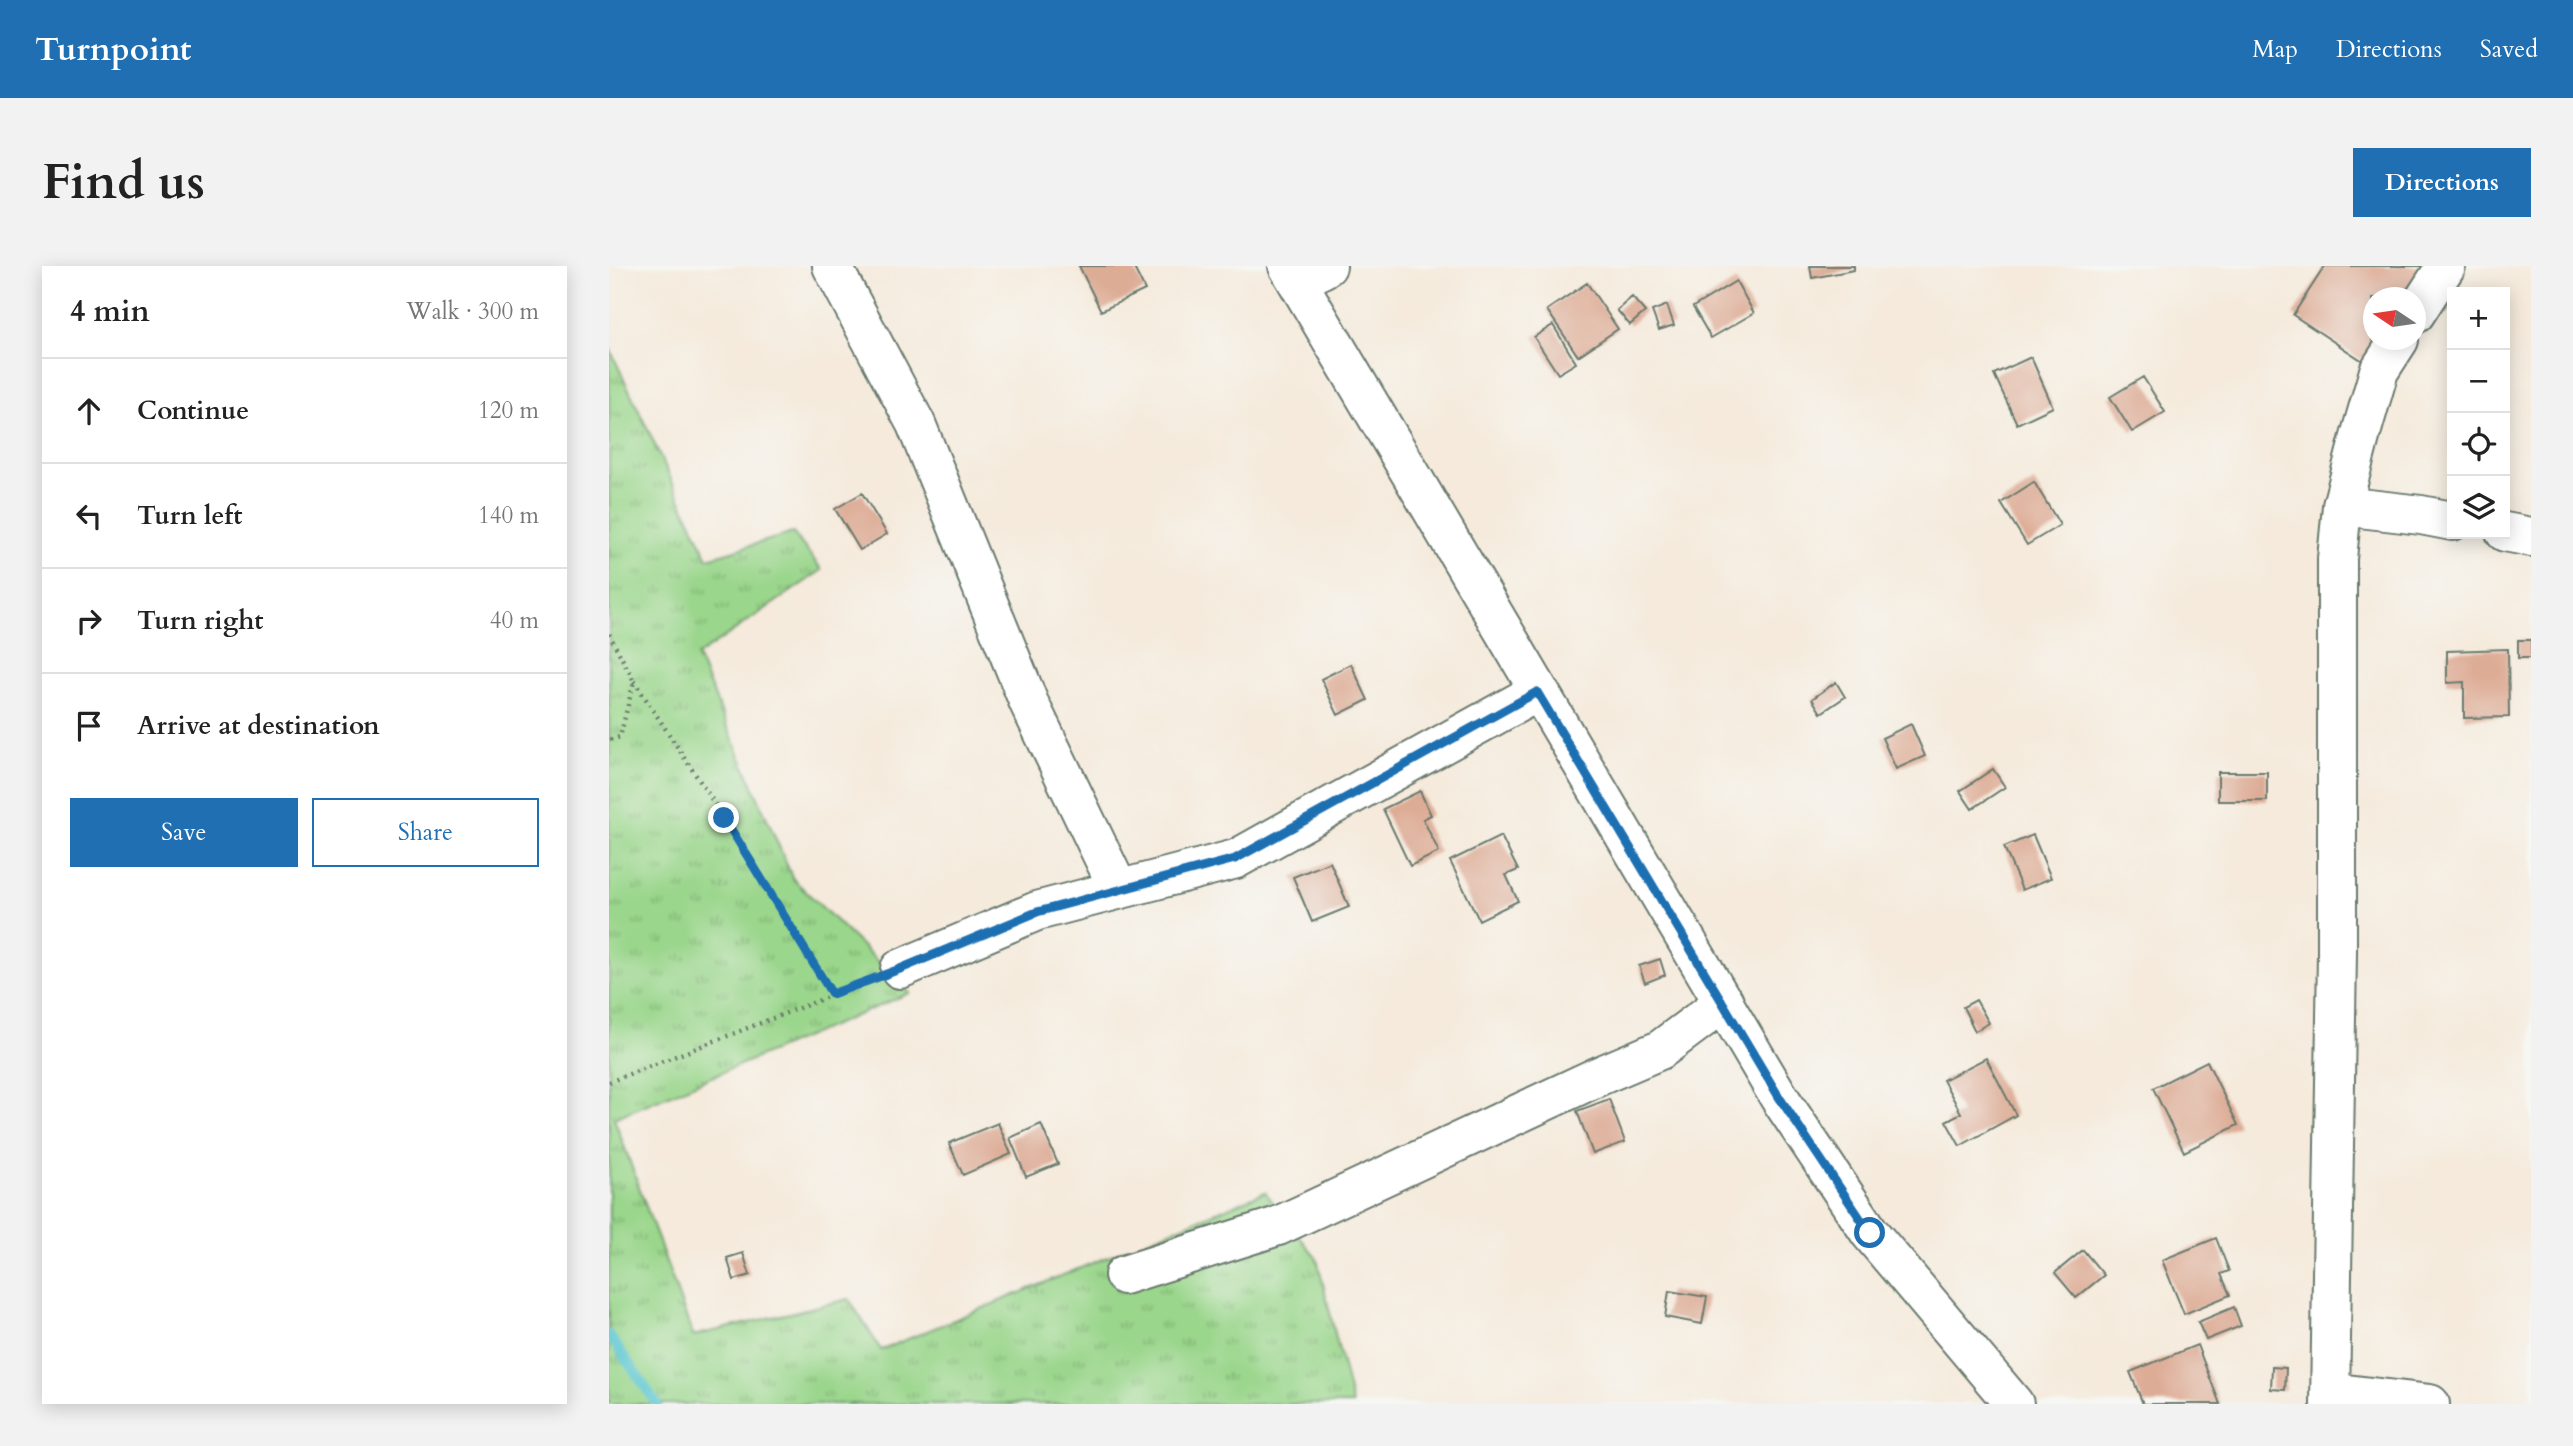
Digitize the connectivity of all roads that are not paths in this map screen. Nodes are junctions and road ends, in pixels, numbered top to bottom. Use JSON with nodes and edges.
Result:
{"nodes":[{"id":1,"x":832,"y":266,"type":"edge"},
{"id":2,"x":2447,"y":266,"type":"edge"},
{"id":3,"x":1304,"y":271,"type":"edge"},
{"id":4,"x":2426,"y":299,"type":"edge"},
{"id":5,"x":2393,"y":350,"type":"edge"},
{"id":6,"x":2342,"y":506,"type":"junction"},
{"id":7,"x":2447,"y":520,"type":"edge"},
{"id":8,"x":2510,"y":533,"type":"edge"},
{"id":9,"x":2531,"y":537,"type":"edge"},
{"id":10,"x":1537,"y":692,"type":"junction"},
{"id":11,"x":1118,"y":888,"type":"junction"},
{"id":12,"x":900,"y":969,"type":"road end"},
{"id":13,"x":1724,"y":1002,"type":"junction"},
{"id":14,"x":1124,"y":1275,"type":"dead end"},
{"id":15,"x":2330,"y":1398,"type":"edge"},
{"id":16,"x":2014,"y":1404,"type":"edge"},
{"id":17,"x":2430,"y":1404,"type":"edge"}],
"edges":[{"from":1,"to":11,"type":"street"},
{"from":2,"to":4,"type":"street"},
{"from":3,"to":10,"type":"street"},
{"from":5,"to":6,"type":"street"},
{"from":6,"to":7,"type":"street"},
{"from":6,"to":15,"type":"street"},
{"from":8,"to":9,"type":"street"},
{"from":10,"to":11,"type":"street"},
{"from":10,"to":13,"type":"street"},
{"from":11,"to":12,"type":"street"},
{"from":13,"to":14,"type":"street"},
{"from":13,"to":16,"type":"street"},
{"from":15,"to":17,"type":"street"}]}
